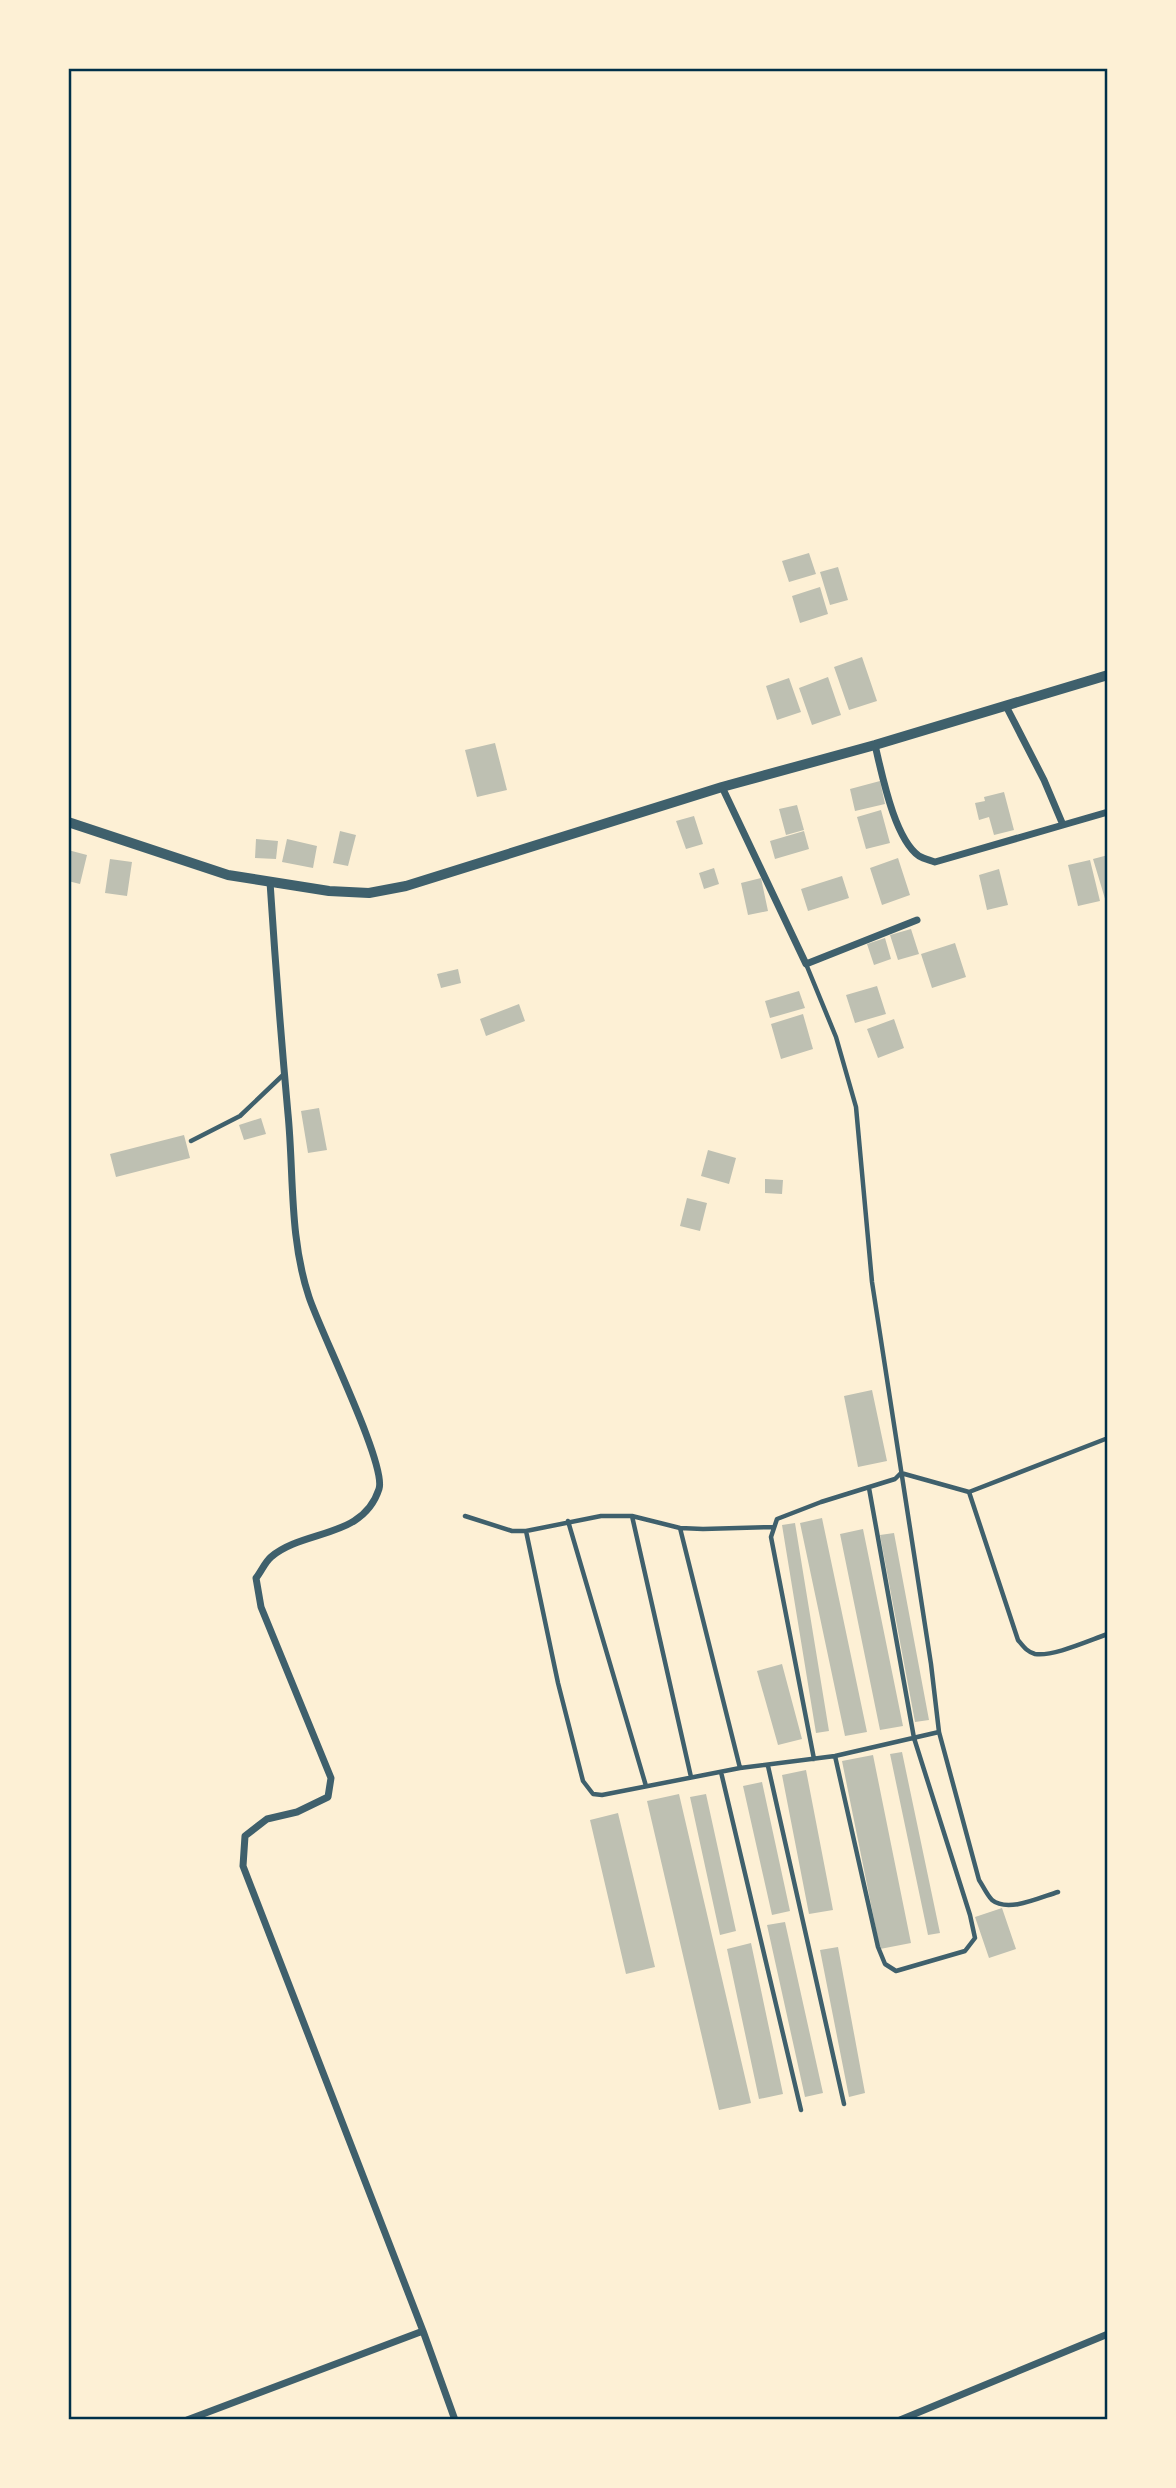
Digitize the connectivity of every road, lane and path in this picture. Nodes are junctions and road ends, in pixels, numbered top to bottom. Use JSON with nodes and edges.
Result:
{"nodes":[{"id":1,"x":1108,"y":674,"type":"edge"},
{"id":2,"x":1006,"y":706,"type":"junction"},
{"id":3,"x":875,"y":745,"type":"junction"},
{"id":4,"x":722,"y":787,"type":"junction"},
{"id":5,"x":1108,"y":812,"type":"edge"},
{"id":6,"x":68,"y":822,"type":"edge"},
{"id":7,"x":1063,"y":825,"type":"junction"},
{"id":8,"x":270,"y":882,"type":"junction"},
{"id":9,"x":917,"y":920,"type":"dead end"},
{"id":10,"x":806,"y":964,"type":"junction"},
{"id":11,"x":283,"y":1076,"type":"junction"},
{"id":12,"x":191,"y":1141,"type":"dead end"},
{"id":13,"x":1108,"y":1438,"type":"edge"},
{"id":14,"x":901,"y":1473,"type":"junction"},
{"id":15,"x":869,"y":1488,"type":"junction"},
{"id":16,"x":969,"y":1492,"type":"junction"},
{"id":17,"x":465,"y":1516,"type":"dead end"},
{"id":18,"x":632,"y":1516,"type":"junction"},
{"id":19,"x":569,"y":1521,"type":"junction"},
{"id":20,"x":774,"y":1527,"type":"junction"},
{"id":21,"x":680,"y":1528,"type":"junction"},
{"id":22,"x":526,"y":1531,"type":"junction"},
{"id":23,"x":1108,"y":1634,"type":"edge"},
{"id":24,"x":939,"y":1732,"type":"junction"},
{"id":25,"x":914,"y":1738,"type":"junction"},
{"id":26,"x":835,"y":1756,"type":"junction"},
{"id":27,"x":814,"y":1759,"type":"junction"},
{"id":28,"x":768,"y":1766,"type":"junction"},
{"id":29,"x":740,"y":1769,"type":"junction"},
{"id":30,"x":721,"y":1772,"type":"junction"},
{"id":31,"x":691,"y":1777,"type":"junction"},
{"id":32,"x":646,"y":1786,"type":"junction"},
{"id":33,"x":1058,"y":1892,"type":"dead end"},
{"id":34,"x":844,"y":2104,"type":"dead end"},
{"id":35,"x":801,"y":2110,"type":"dead end"},
{"id":36,"x":423,"y":2331,"type":"junction"},
{"id":37,"x":1108,"y":2334,"type":"edge"},
{"id":38,"x":187,"y":2420,"type":"edge"},
{"id":39,"x":454,"y":2420,"type":"edge"},
{"id":40,"x":900,"y":2420,"type":"edge"}],
"edges":[{"from":1,"to":2,"type":"street"},
{"from":2,"to":3,"type":"street"},
{"from":2,"to":7,"type":"street"},
{"from":3,"to":4,"type":"street"},
{"from":3,"to":7,"type":"street"},
{"from":4,"to":8,"type":"street"},
{"from":4,"to":10,"type":"street"},
{"from":5,"to":7,"type":"street"},
{"from":6,"to":8,"type":"street"},
{"from":8,"to":11,"type":"street"},
{"from":9,"to":10,"type":"street"},
{"from":10,"to":14,"type":"lane"},
{"from":11,"to":12,"type":"lane"},
{"from":11,"to":36,"type":"street"},
{"from":13,"to":16,"type":"lane"},
{"from":14,"to":15,"type":"lane"},
{"from":14,"to":16,"type":"lane"},
{"from":14,"to":24,"type":"lane"},
{"from":15,"to":20,"type":"lane"},
{"from":15,"to":25,"type":"lane"},
{"from":16,"to":23,"type":"lane"},
{"from":17,"to":22,"type":"lane"},
{"from":18,"to":19,"type":"lane"},
{"from":18,"to":21,"type":"lane"},
{"from":18,"to":31,"type":"lane"},
{"from":19,"to":22,"type":"lane"},
{"from":19,"to":32,"type":"lane"},
{"from":20,"to":21,"type":"lane"},
{"from":20,"to":27,"type":"lane"},
{"from":21,"to":29,"type":"lane"},
{"from":22,"to":32,"type":"lane"},
{"from":24,"to":25,"type":"lane"},
{"from":24,"to":33,"type":"lane"},
{"from":25,"to":26,"type":"lane"},
{"from":25,"to":26,"type":"lane"},
{"from":26,"to":27,"type":"lane"},
{"from":27,"to":28,"type":"lane"},
{"from":28,"to":29,"type":"lane"},
{"from":28,"to":34,"type":"lane"},
{"from":29,"to":30,"type":"lane"},
{"from":30,"to":31,"type":"lane"},
{"from":30,"to":35,"type":"lane"},
{"from":31,"to":32,"type":"lane"},
{"from":36,"to":38,"type":"street"},
{"from":36,"to":39,"type":"street"},
{"from":37,"to":40,"type":"street"}]}
